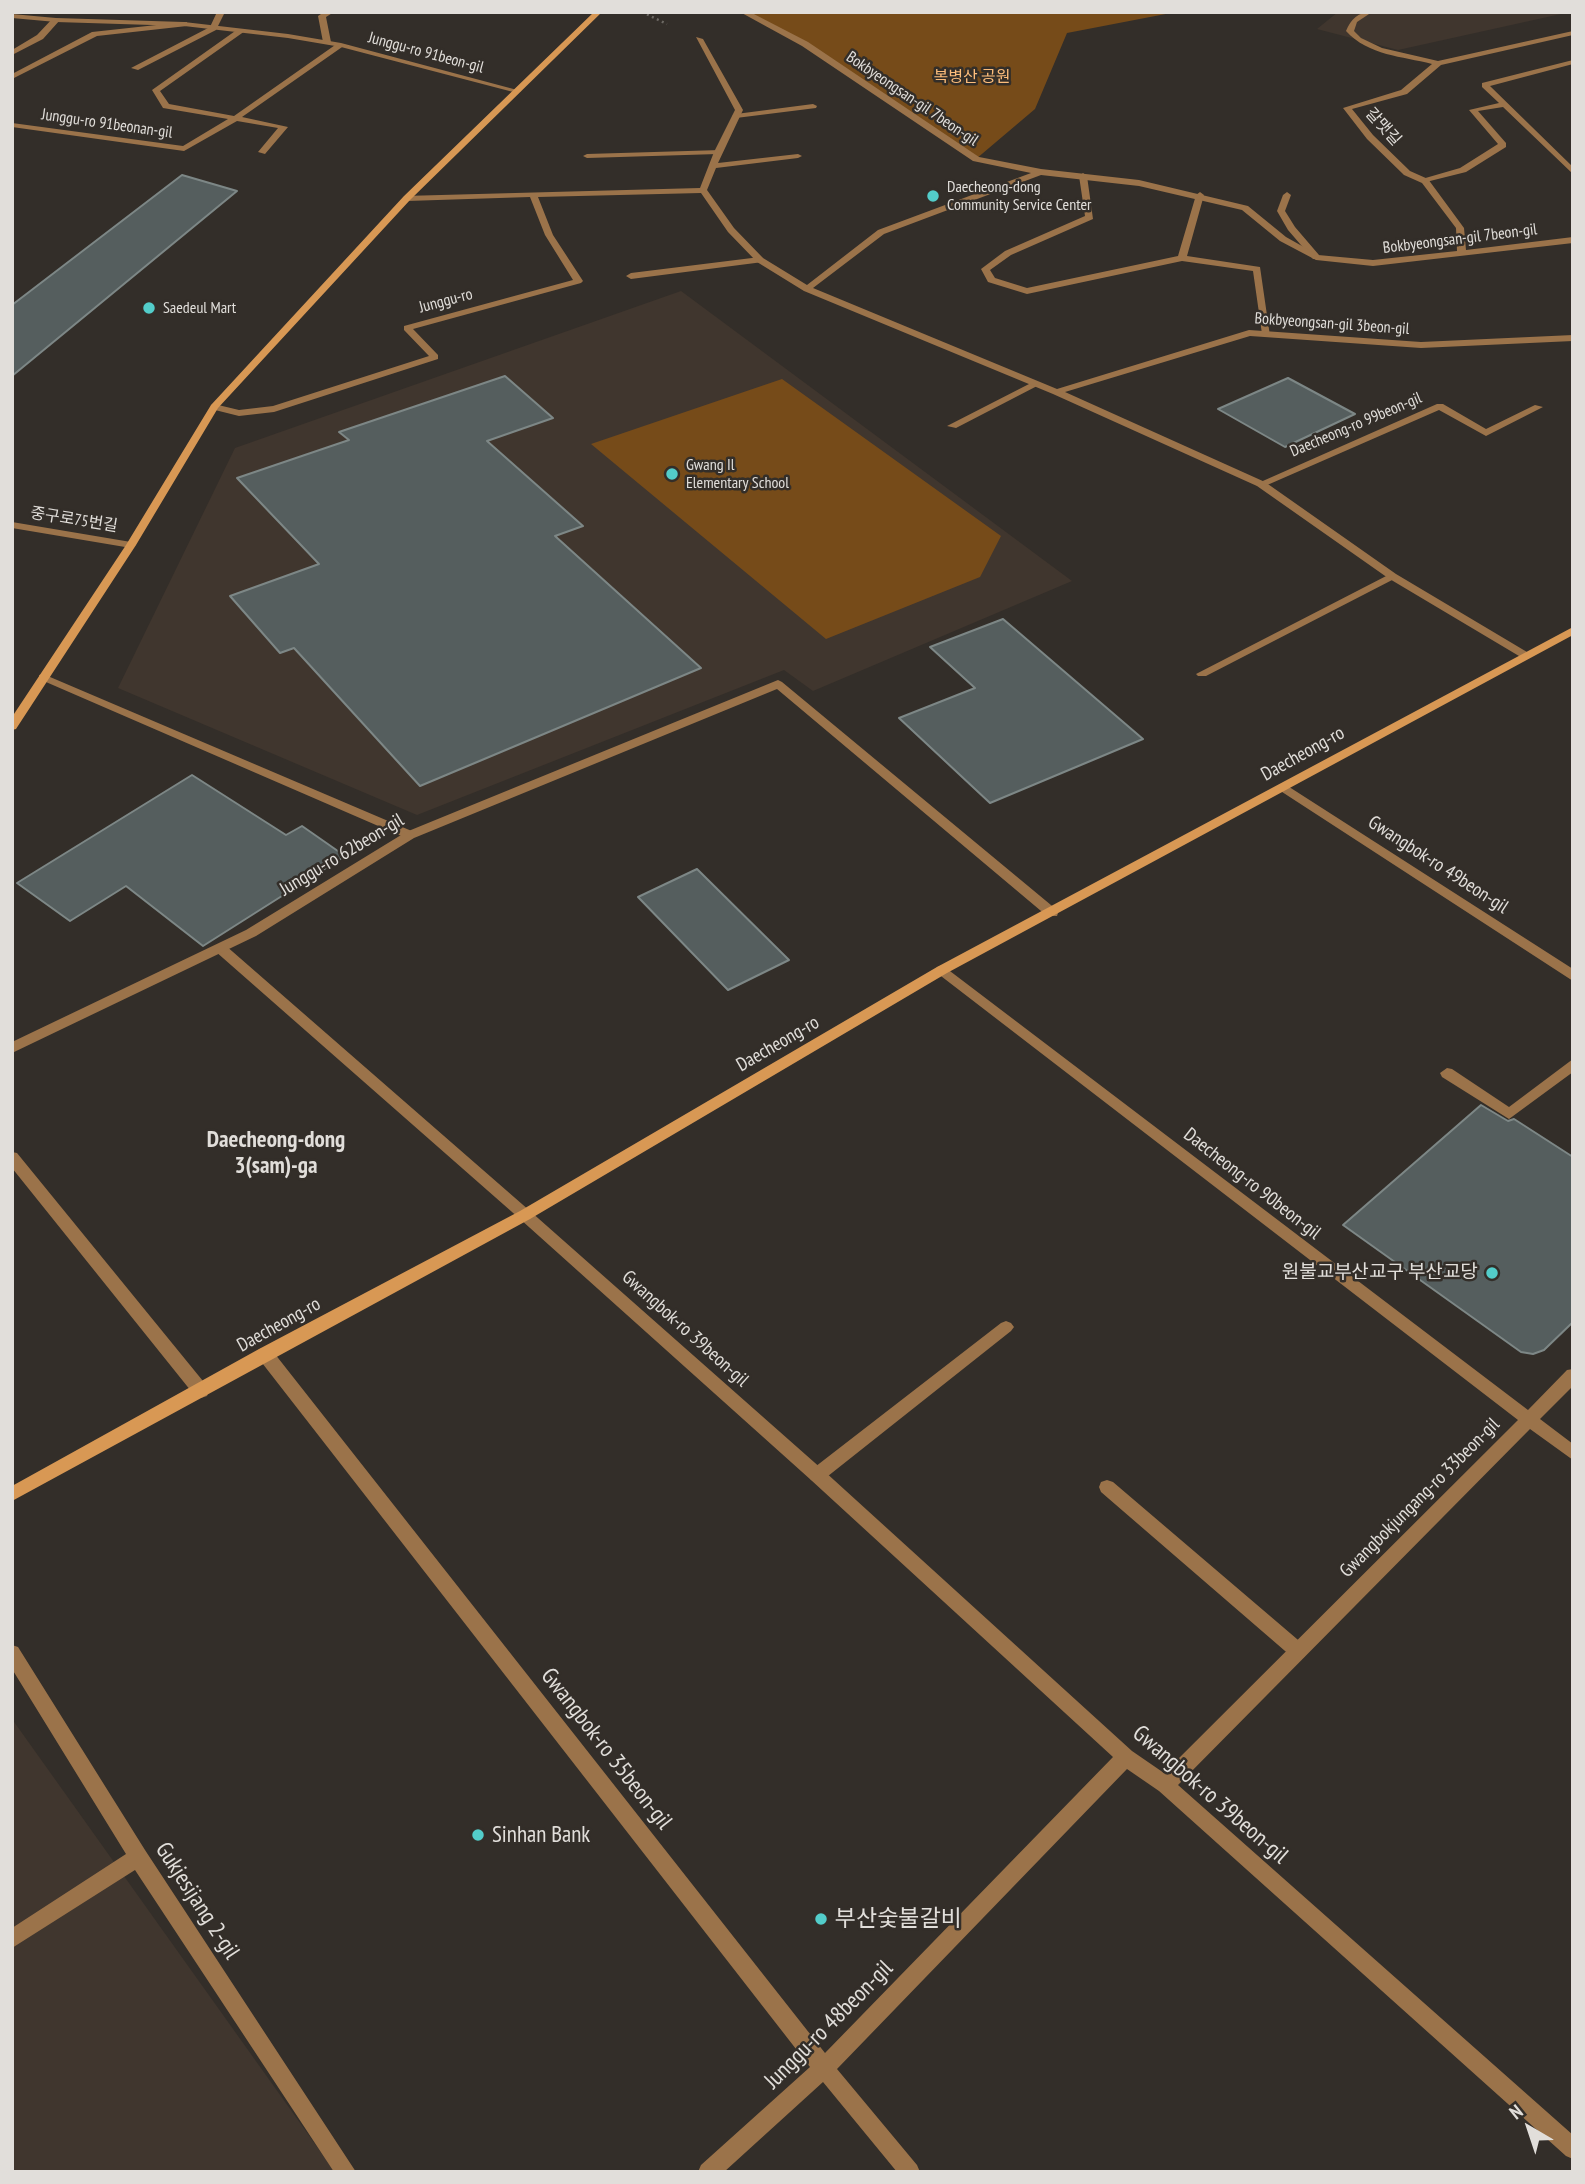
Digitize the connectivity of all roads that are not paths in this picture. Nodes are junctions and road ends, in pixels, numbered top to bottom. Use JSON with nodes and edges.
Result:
{"nodes":[{"id":1,"x":221,"y":12,"type":"edge"},
{"id":2,"x":330,"y":12,"type":"edge"},
{"id":3,"x":598,"y":12,"type":"edge"},
{"id":4,"x":744,"y":12,"type":"edge"},
{"id":5,"x":1368,"y":12,"type":"edge"},
{"id":6,"x":12,"y":16,"type":"edge"},
{"id":7,"x":56,"y":20,"type":"junction"},
{"id":8,"x":184,"y":24,"type":"junction"},
{"id":9,"x":213,"y":28,"type":"junction"},
{"id":10,"x":241,"y":31,"type":"junction"},
{"id":11,"x":1573,"y":33,"type":"edge"},
{"id":12,"x":699,"y":39,"type":"dead end"},
{"id":13,"x":327,"y":42,"type":"junction"},
{"id":14,"x":341,"y":45,"type":"junction"},
{"id":15,"x":12,"y":52,"type":"edge"},
{"id":16,"x":1573,"y":62,"type":"edge"},
{"id":17,"x":1438,"y":63,"type":"junction"},
{"id":18,"x":135,"y":68,"type":"dead end"},
{"id":19,"x":12,"y":77,"type":"edge"},
{"id":20,"x":517,"y":91,"type":"junction"},
{"id":21,"x":1501,"y":105,"type":"junction"},
{"id":22,"x":813,"y":106,"type":"dead end"},
{"id":23,"x":736,"y":116,"type":"junction"},
{"id":24,"x":233,"y":120,"type":"junction"},
{"id":25,"x":12,"y":125,"type":"edge"},
{"id":26,"x":262,"y":152,"type":"dead end"},
{"id":27,"x":718,"y":152,"type":"junction"},
{"id":28,"x":587,"y":156,"type":"dead end"},
{"id":29,"x":798,"y":156,"type":"dead end"},
{"id":30,"x":712,"y":166,"type":"junction"},
{"id":31,"x":1041,"y":172,"type":"junction"},
{"id":32,"x":1573,"y":172,"type":"edge"},
{"id":33,"x":1083,"y":176,"type":"junction"},
{"id":34,"x":1425,"y":181,"type":"junction"},
{"id":35,"x":703,"y":190,"type":"junction"},
{"id":36,"x":533,"y":195,"type":"junction"},
{"id":37,"x":1200,"y":195,"type":"junction"},
{"id":38,"x":1287,"y":195,"type":"dead end"},
{"id":39,"x":407,"y":198,"type":"junction"},
{"id":40,"x":1573,"y":240,"type":"edge"},
{"id":41,"x":1462,"y":253,"type":"junction"},
{"id":42,"x":1316,"y":257,"type":"junction"},
{"id":43,"x":1182,"y":258,"type":"junction"},
{"id":44,"x":760,"y":260,"type":"junction"},
{"id":45,"x":631,"y":275,"type":"dead end"},
{"id":46,"x":807,"y":289,"type":"junction"},
{"id":47,"x":1267,"y":334,"type":"junction"},
{"id":48,"x":1573,"y":338,"type":"edge"},
{"id":49,"x":1034,"y":385,"type":"junction"},
{"id":50,"x":1056,"y":392,"type":"junction"},
{"id":51,"x":214,"y":407,"type":"junction"},
{"id":52,"x":1538,"y":407,"type":"dead end"},
{"id":53,"x":952,"y":426,"type":"dead end"},
{"id":54,"x":1261,"y":484,"type":"junction"},
{"id":55,"x":12,"y":525,"type":"edge"},
{"id":56,"x":131,"y":545,"type":"junction"},
{"id":57,"x":1392,"y":576,"type":"junction"},
{"id":58,"x":1571,"y":633,"type":"edge"},
{"id":59,"x":1523,"y":654,"type":"junction"},
{"id":60,"x":1202,"y":674,"type":"dead end"},
{"id":61,"x":43,"y":677,"type":"junction"},
{"id":62,"x":12,"y":726,"type":"edge"},
{"id":63,"x":1283,"y":787,"type":"junction"},
{"id":64,"x":410,"y":835,"type":"junction"},
{"id":65,"x":1052,"y":913,"type":"junction"},
{"id":66,"x":220,"y":948,"type":"junction"},
{"id":67,"x":942,"y":970,"type":"junction"},
{"id":68,"x":1573,"y":975,"type":"edge"},
{"id":69,"x":12,"y":1048,"type":"edge"},
{"id":70,"x":1573,"y":1064,"type":"edge"},
{"id":71,"x":1447,"y":1073,"type":"dead end"},
{"id":72,"x":12,"y":1157,"type":"edge"},
{"id":73,"x":525,"y":1215,"type":"junction"},
{"id":74,"x":1006,"y":1327,"type":"dead end"},
{"id":75,"x":265,"y":1354,"type":"junction"},
{"id":76,"x":1573,"y":1375,"type":"edge"},
{"id":77,"x":201,"y":1391,"type":"junction"},
{"id":78,"x":1527,"y":1420,"type":"junction"},
{"id":79,"x":1573,"y":1453,"type":"edge"},
{"id":80,"x":817,"y":1475,"type":"junction"},
{"id":81,"x":1107,"y":1486,"type":"dead end"},
{"id":82,"x":12,"y":1494,"type":"edge"},
{"id":83,"x":1298,"y":1651,"type":"junction"},
{"id":84,"x":12,"y":1653,"type":"edge"},
{"id":85,"x":1126,"y":1756,"type":"junction"},
{"id":86,"x":1165,"y":1785,"type":"junction"},
{"id":87,"x":138,"y":1857,"type":"junction"},
{"id":88,"x":12,"y":1939,"type":"edge"},
{"id":89,"x":824,"y":2068,"type":"junction"},
{"id":90,"x":1573,"y":2150,"type":"edge"},
{"id":91,"x":346,"y":2172,"type":"edge"},
{"id":92,"x":708,"y":2172,"type":"edge"},
{"id":93,"x":910,"y":2172,"type":"edge"}],
"edges":[{"from":1,"to":9,"type":"street"},
{"from":2,"to":13,"type":"street"},
{"from":3,"to":20,"type":"main road"},
{"from":4,"to":31,"type":"street","name":"Bokbyeongsan-gil 7beon-gil"},
{"from":5,"to":17,"type":"street"},
{"from":6,"to":7,"type":"street"},
{"from":7,"to":8,"type":"street"},
{"from":7,"to":15,"type":"street"},
{"from":8,"to":9,"type":"street","name":"Junggu-ro 91beon-gil"},
{"from":8,"to":19,"type":"street"},
{"from":9,"to":10,"type":"street","name":"Junggu-ro 91beon-gil"},
{"from":9,"to":18,"type":"street"},
{"from":10,"to":13,"type":"street","name":"Junggu-ro 91beon-gil"},
{"from":10,"to":24,"type":"street"},
{"from":11,"to":17,"type":"street","name":"갈맷길"},
{"from":12,"to":23,"type":"street"},
{"from":13,"to":14,"type":"street","name":"Junggu-ro 91beon-gil"},
{"from":14,"to":20,"type":"street","name":"Junggu-ro 91beon-gil"},
{"from":14,"to":24,"type":"street","name":"Junggu-ro 91beonan-gil"},
{"from":16,"to":21,"type":"street"},
{"from":17,"to":34,"type":"street","name":"갈맷길"},
{"from":20,"to":39,"type":"main road"},
{"from":21,"to":32,"type":"street"},
{"from":21,"to":34,"type":"street"},
{"from":22,"to":23,"type":"street"},
{"from":23,"to":27,"type":"street"},
{"from":24,"to":25,"type":"street","name":"Junggu-ro 91beonan-gil"},
{"from":24,"to":26,"type":"street"},
{"from":27,"to":28,"type":"street"},
{"from":27,"to":30,"type":"street"},
{"from":29,"to":30,"type":"street"},
{"from":30,"to":35,"type":"street"},
{"from":31,"to":33,"type":"street","name":"Bokbyeongsan-gil 7beon-gil"},
{"from":31,"to":46,"type":"street"},
{"from":33,"to":37,"type":"street","name":"Bokbyeongsan-gil 7beon-gil"},
{"from":33,"to":43,"type":"street"},
{"from":34,"to":41,"type":"street","name":"갈맷길"},
{"from":35,"to":36,"type":"street"},
{"from":35,"to":44,"type":"street"},
{"from":36,"to":39,"type":"street"},
{"from":36,"to":51,"type":"street","name":"Junggu-ro"},
{"from":37,"to":42,"type":"street","name":"Bokbyeongsan-gil 7beon-gil"},
{"from":37,"to":43,"type":"street"},
{"from":38,"to":42,"type":"street"},
{"from":39,"to":51,"type":"main road"},
{"from":40,"to":41,"type":"street","name":"Bokbyeongsan-gil 7beon-gil"},
{"from":41,"to":42,"type":"street","name":"Bokbyeongsan-gil 7beon-gil"},
{"from":43,"to":47,"type":"street"},
{"from":44,"to":45,"type":"street"},
{"from":44,"to":46,"type":"street"},
{"from":46,"to":49,"type":"street"},
{"from":47,"to":48,"type":"street","name":"Bokbyeongsan-gil 3beon-gil"},
{"from":47,"to":50,"type":"street","name":"Bokbyeongsan-gil 3beon-gil"},
{"from":49,"to":50,"type":"street"},
{"from":49,"to":53,"type":"street"},
{"from":50,"to":54,"type":"street"},
{"from":51,"to":56,"type":"main road"},
{"from":52,"to":54,"type":"street","name":"Daecheong-ro 99beon-gil"},
{"from":54,"to":57,"type":"street"},
{"from":55,"to":56,"type":"street","name":"중구로75번길"},
{"from":56,"to":61,"type":"main road"},
{"from":57,"to":59,"type":"street"},
{"from":57,"to":60,"type":"street"},
{"from":58,"to":59,"type":"main road","name":"Daecheong-ro"},
{"from":59,"to":63,"type":"main road","name":"Daecheong-ro"},
{"from":61,"to":62,"type":"main road"},
{"from":61,"to":64,"type":"street"},
{"from":63,"to":65,"type":"main road","name":"Daecheong-ro"},
{"from":63,"to":68,"type":"street","name":"Gwangbok-ro 49beon-gil"},
{"from":64,"to":65,"type":"street","name":"Junggu-ro 62beon-gil"},
{"from":64,"to":66,"type":"street","name":"Junggu-ro 62beon-gil"},
{"from":65,"to":67,"type":"main road","name":"Daecheong-ro"},
{"from":66,"to":69,"type":"street","name":"Junggu-ro 62beon-gil"},
{"from":66,"to":73,"type":"street"},
{"from":67,"to":73,"type":"main road","name":"Daecheong-ro"},
{"from":67,"to":78,"type":"street","name":"Daecheong-ro 90beon-gil"},
{"from":70,"to":71,"type":"street"},
{"from":72,"to":77,"type":"street"},
{"from":73,"to":75,"type":"main road","name":"Daecheong-ro"},
{"from":73,"to":80,"type":"street","name":"Gwangbok-ro 39beon-gil"},
{"from":74,"to":80,"type":"street"},
{"from":75,"to":77,"type":"main road","name":"Daecheong-ro"},
{"from":75,"to":89,"type":"street","name":"Gwangbok-ro 35beon-gil"},
{"from":76,"to":78,"type":"street","name":"Gwangbokjungang-ro 33beon-gil"},
{"from":77,"to":82,"type":"main road","name":"Daecheong-ro"},
{"from":78,"to":79,"type":"street","name":"Daecheong-ro 90beon-gil"},
{"from":78,"to":83,"type":"street","name":"Gwangbokjungang-ro 33beon-gil"},
{"from":80,"to":85,"type":"street","name":"Gwangbok-ro 39beon-gil"},
{"from":81,"to":83,"type":"street"},
{"from":83,"to":86,"type":"street","name":"Gwangbokjungang-ro 33beon-gil"},
{"from":84,"to":87,"type":"street","name":"Gukjesijang 2-gil"},
{"from":85,"to":86,"type":"street","name":"Gwangbok-ro 39beon-gil"},
{"from":85,"to":89,"type":"street","name":"Junggu-ro 48beon-gil"},
{"from":86,"to":90,"type":"street","name":"Gwangbok-ro 39beon-gil"},
{"from":87,"to":88,"type":"street"},
{"from":87,"to":91,"type":"street","name":"Gukjesijang 2-gil"},
{"from":89,"to":92,"type":"street","name":"Junggu-ro 48beon-gil"},
{"from":89,"to":93,"type":"street","name":"Gwangbok-ro 35beon-gil"}]}
